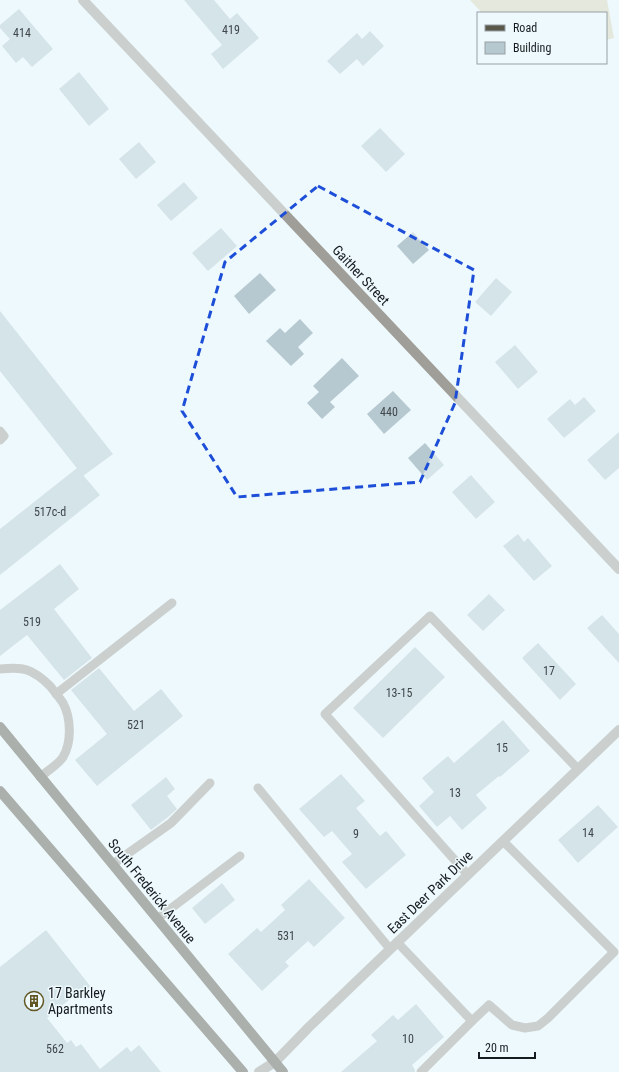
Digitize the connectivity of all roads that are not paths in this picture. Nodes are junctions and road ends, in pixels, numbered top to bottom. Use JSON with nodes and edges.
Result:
{"nodes":[{"id":1,"x":83,"y":0,"type":"edge"},
{"id":2,"x":0,"y":431,"type":"edge"},
{"id":3,"x":0,"y":440,"type":"edge"},
{"id":4,"x":619,"y":569,"type":"edge"},
{"id":5,"x":172,"y":602,"type":"dead end"},
{"id":6,"x":0,"y":669,"type":"edge"},
{"id":7,"x":56,"y":694,"type":"junction"},
{"id":8,"x":0,"y":727,"type":"edge"},
{"id":9,"x":619,"y":730,"type":"edge"},
{"id":10,"x":578,"y":770,"type":"junction"},
{"id":11,"x":40,"y":777,"type":"junction"},
{"id":12,"x":210,"y":783,"type":"dead end"},
{"id":13,"x":258,"y":788,"type":"dead end"},
{"id":14,"x":0,"y":791,"type":"edge"},
{"id":15,"x":503,"y":841,"type":"junction"},
{"id":16,"x":240,"y":856,"type":"dead end"},
{"id":17,"x":113,"y":864,"type":"junction"},
{"id":18,"x":468,"y":875,"type":"junction"},
{"id":19,"x":157,"y":919,"type":"junction"},
{"id":20,"x":394,"y":946,"type":"junction"},
{"id":21,"x":472,"y":1021,"type":"junction"},
{"id":22,"x":275,"y":1062,"type":"junction"},
{"id":23,"x":243,"y":1072,"type":"edge"},
{"id":24,"x":259,"y":1072,"type":"edge"},
{"id":25,"x":284,"y":1072,"type":"edge"},
{"id":26,"x":421,"y":1072,"type":"edge"}],
"edges":[{"from":1,"to":4,"type":"street","name":"Gaither Street"},
{"from":2,"to":3,"type":"lane"},
{"from":5,"to":7,"type":"lane"},
{"from":6,"to":7,"type":"lane"},
{"from":7,"to":11,"type":"lane"},
{"from":8,"to":11,"type":"main road","name":"South Frederick Avenue"},
{"from":9,"to":10,"type":"street","name":"East Deer Park Drive"},
{"from":10,"to":15,"type":"street","name":"East Deer Park Drive"},
{"from":10,"to":18,"type":"lane"},
{"from":11,"to":17,"type":"main road","name":"South Frederick Avenue"},
{"from":12,"to":17,"type":"lane"},
{"from":13,"to":20,"type":"lane"},
{"from":14,"to":23,"type":"main road"},
{"from":15,"to":18,"type":"street","name":"East Deer Park Drive"},
{"from":15,"to":21,"type":"lane"},
{"from":16,"to":19,"type":"lane"},
{"from":17,"to":19,"type":"main road","name":"South Frederick Avenue"},
{"from":18,"to":20,"type":"street","name":"East Deer Park Drive"},
{"from":19,"to":22,"type":"main road","name":"South Frederick Avenue"},
{"from":20,"to":21,"type":"lane"},
{"from":20,"to":22,"type":"street","name":"East Deer Park Drive"},
{"from":21,"to":26,"type":"lane"},
{"from":22,"to":24,"type":"street","name":"East Deer Park Drive"},
{"from":22,"to":25,"type":"main road","name":"South Frederick Avenue"}]}
